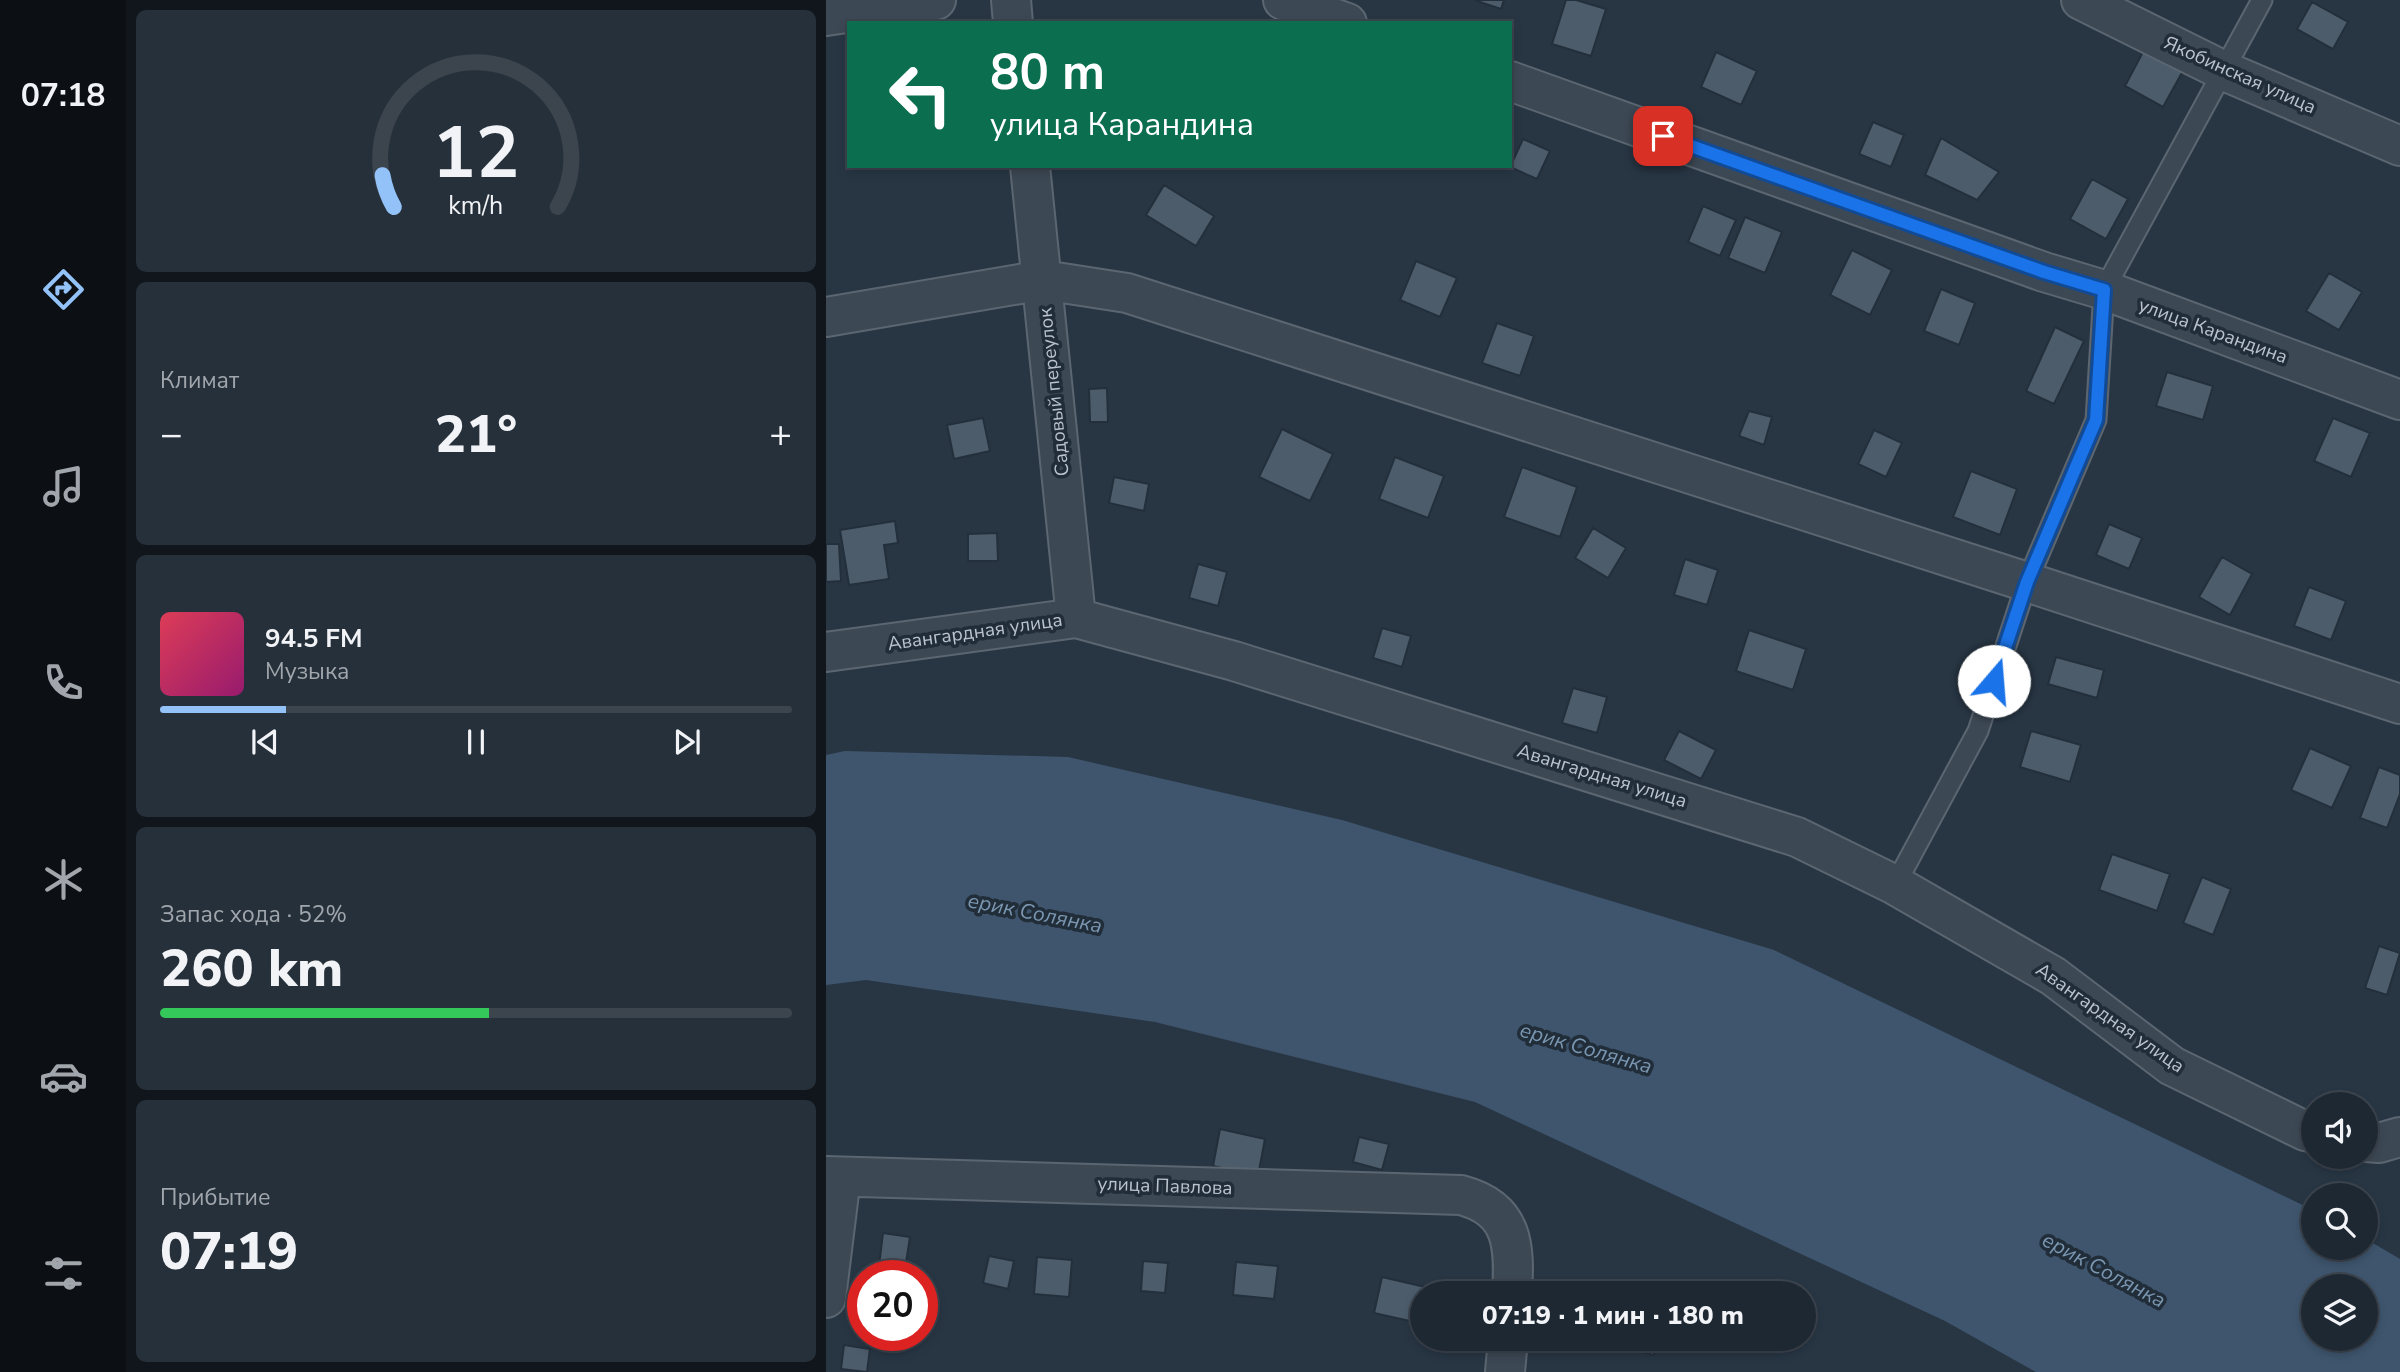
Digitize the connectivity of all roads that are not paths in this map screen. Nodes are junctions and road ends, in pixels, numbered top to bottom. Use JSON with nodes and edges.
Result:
{"nodes":[{"id":1,"x":936,"y":0,"type":"edge"},
{"id":2,"x":1011,"y":0,"type":"edge"},
{"id":3,"x":1283,"y":0,"type":"edge"},
{"id":4,"x":2081,"y":0,"type":"edge"},
{"id":5,"x":2262,"y":0,"type":"edge"},
{"id":6,"x":826,"y":16,"type":"edge"},
{"id":7,"x":1013,"y":21,"type":"edge"},
{"id":8,"x":1341,"y":21,"type":"edge"},
{"id":9,"x":2222,"y":70,"type":"junction"},
{"id":10,"x":1512,"y":82,"type":"edge"},
{"id":11,"x":2400,"y":146,"type":"edge"},
{"id":12,"x":1030,"y":168,"type":"edge"},
{"id":13,"x":1043,"y":280,"type":"junction"},
{"id":14,"x":2104,"y":290,"type":"junction"},
{"id":15,"x":826,"y":317,"type":"edge"},
{"id":16,"x":2400,"y":400,"type":"edge"},
{"id":17,"x":2027,"y":582,"type":"junction"},
{"id":18,"x":1076,"y":618,"type":"junction"},
{"id":19,"x":826,"y":652,"type":"edge"},
{"id":20,"x":2400,"y":704,"type":"edge"},
{"id":21,"x":1895,"y":885,"type":"junction"},
{"id":22,"x":2301,"y":1128,"type":"edge"},
{"id":23,"x":2400,"y":1137,"type":"edge"},
{"id":24,"x":2378,"y":1143,"type":"edge"},
{"id":25,"x":834,"y":1176,"type":"edge"},
{"id":26,"x":1512,"y":1281,"type":"edge"},
{"id":27,"x":826,"y":1298,"type":"edge"},
{"id":28,"x":1507,"y":1351,"type":"edge"},
{"id":29,"x":1506,"y":1372,"type":"edge"}],
"edges":[{"from":1,"to":6,"type":"street"},
{"from":2,"to":7,"type":"street"},
{"from":3,"to":8,"type":"street"},
{"from":4,"to":9,"type":"street","name":"Якобинская улица"},
{"from":5,"to":9,"type":"lane"},
{"from":9,"to":11,"type":"street","name":"Якобинская улица"},
{"from":9,"to":14,"type":"lane"},
{"from":10,"to":14,"type":"street","name":"улица Карандина"},
{"from":12,"to":13,"type":"street","name":"Садовый переулок"},
{"from":13,"to":15,"type":"street"},
{"from":13,"to":17,"type":"street"},
{"from":13,"to":18,"type":"street","name":"Садовый переулок"},
{"from":14,"to":16,"type":"street","name":"улица Карандина"},
{"from":14,"to":17,"type":"lane"},
{"from":17,"to":20,"type":"street"},
{"from":17,"to":21,"type":"lane"},
{"from":18,"to":19,"type":"street","name":"Авангардная улица"},
{"from":18,"to":21,"type":"street","name":"Авангардная улица"},
{"from":21,"to":22,"type":"street","name":"Авангардная улица"},
{"from":23,"to":24,"type":"street"},
{"from":25,"to":26,"type":"street","name":"улица Павлова"},
{"from":25,"to":27,"type":"street"},
{"from":28,"to":29,"type":"street"}]}
